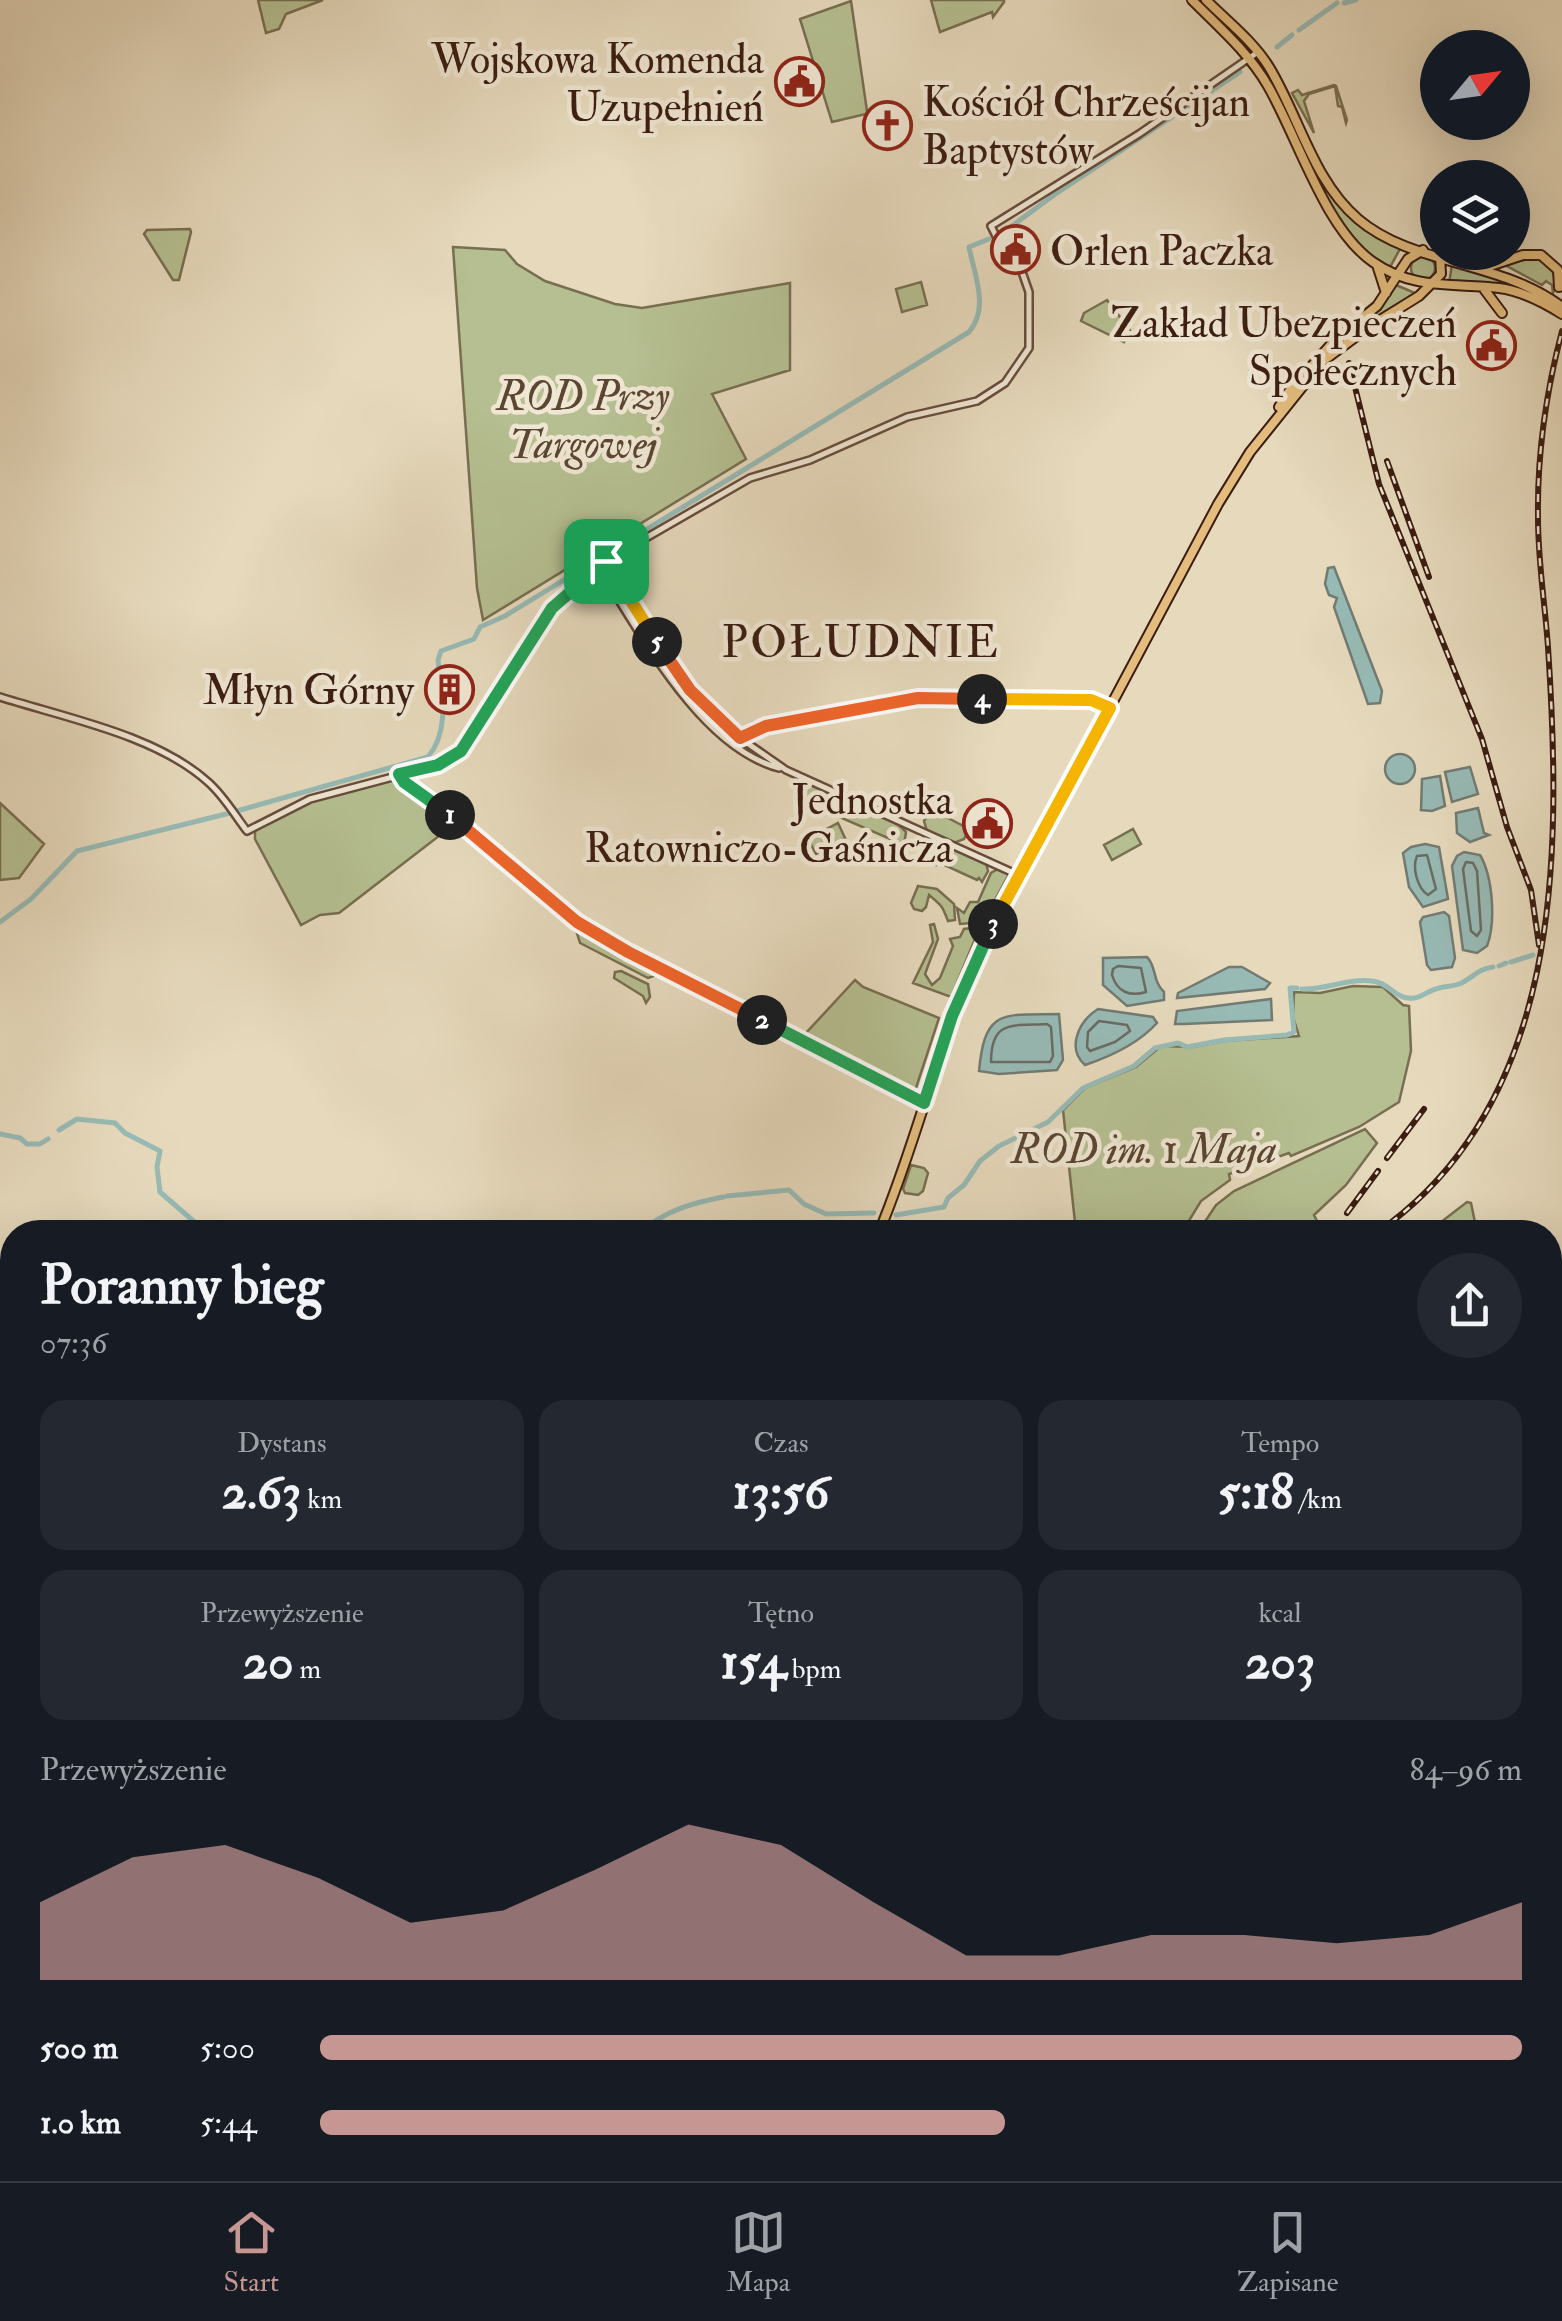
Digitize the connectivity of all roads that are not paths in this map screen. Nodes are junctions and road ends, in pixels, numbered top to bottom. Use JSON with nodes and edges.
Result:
{"nodes":[{"id":1,"x":1192,"y":0,"type":"edge"},
{"id":2,"x":1206,"y":0,"type":"edge"},
{"id":3,"x":1258,"y":52,"type":"junction"},
{"id":4,"x":1248,"y":58,"type":"junction"},
{"id":5,"x":1420,"y":249,"type":"edge"},
{"id":6,"x":1420,"y":252,"type":"edge"},
{"id":7,"x":1530,"y":256,"type":"edge"},
{"id":8,"x":1377,"y":265,"type":"junction"},
{"id":9,"x":1441,"y":270,"type":"edge"},
{"id":10,"x":1488,"y":270,"type":"edge"},
{"id":11,"x":1397,"y":276,"type":"junction"},
{"id":12,"x":1430,"y":286,"type":"junction"},
{"id":13,"x":1559,"y":287,"type":"dead end"},
{"id":14,"x":1483,"y":288,"type":"junction"},
{"id":15,"x":1511,"y":291,"type":"junction"},
{"id":16,"x":1386,"y":293,"type":"junction"},
{"id":17,"x":1542,"y":297,"type":"junction"},
{"id":18,"x":1562,"y":306,"type":"edge"},
{"id":19,"x":1562,"y":314,"type":"edge"},
{"id":20,"x":1272,"y":422,"type":"junction"},
{"id":21,"x":606,"y":561,"type":"junction"},
{"id":22,"x":598,"y":567,"type":"junction"},
{"id":23,"x":0,"y":697,"type":"edge"},
{"id":24,"x":1110,"y":708,"type":"junction"},
{"id":25,"x":737,"y":741,"type":"junction"},
{"id":26,"x":399,"y":774,"type":"junction"},
{"id":27,"x":1018,"y":875,"type":"junction"},
{"id":28,"x":924,"y":1103,"type":"junction"},
{"id":29,"x":882,"y":1220,"type":"edge"}],
"edges":[{"from":1,"to":4,"type":"main road"},
{"from":2,"to":3,"type":"main road"},
{"from":3,"to":4,"type":"street"},
{"from":3,"to":5,"type":"main road"},
{"from":4,"to":8,"type":"main road"},
{"from":4,"to":21,"type":"street"},
{"from":6,"to":11,"type":"main road"},
{"from":7,"to":13,"type":"main road"},
{"from":8,"to":11,"type":"main road"},
{"from":8,"to":16,"type":"main road"},
{"from":9,"to":12,"type":"main road"},
{"from":10,"to":17,"type":"main road"},
{"from":11,"to":12,"type":"main road"},
{"from":11,"to":16,"type":"main road"},
{"from":12,"to":14,"type":"main road"},
{"from":12,"to":20,"type":"main road"},
{"from":14,"to":15,"type":"main road"},
{"from":14,"to":15,"type":"main road"},
{"from":15,"to":17,"type":"main road"},
{"from":16,"to":20,"type":"main road"},
{"from":17,"to":18,"type":"main road"},
{"from":17,"to":19,"type":"main road"},
{"from":20,"to":24,"type":"main road"},
{"from":21,"to":22,"type":"street"},
{"from":21,"to":25,"type":"street"},
{"from":22,"to":25,"type":"street"},
{"from":22,"to":26,"type":"street"},
{"from":23,"to":26,"type":"street"},
{"from":24,"to":25,"type":"street"},
{"from":24,"to":27,"type":"main road"},
{"from":25,"to":27,"type":"street"},
{"from":26,"to":28,"type":"street"},
{"from":27,"to":28,"type":"main road"},
{"from":28,"to":29,"type":"main road"}]}
